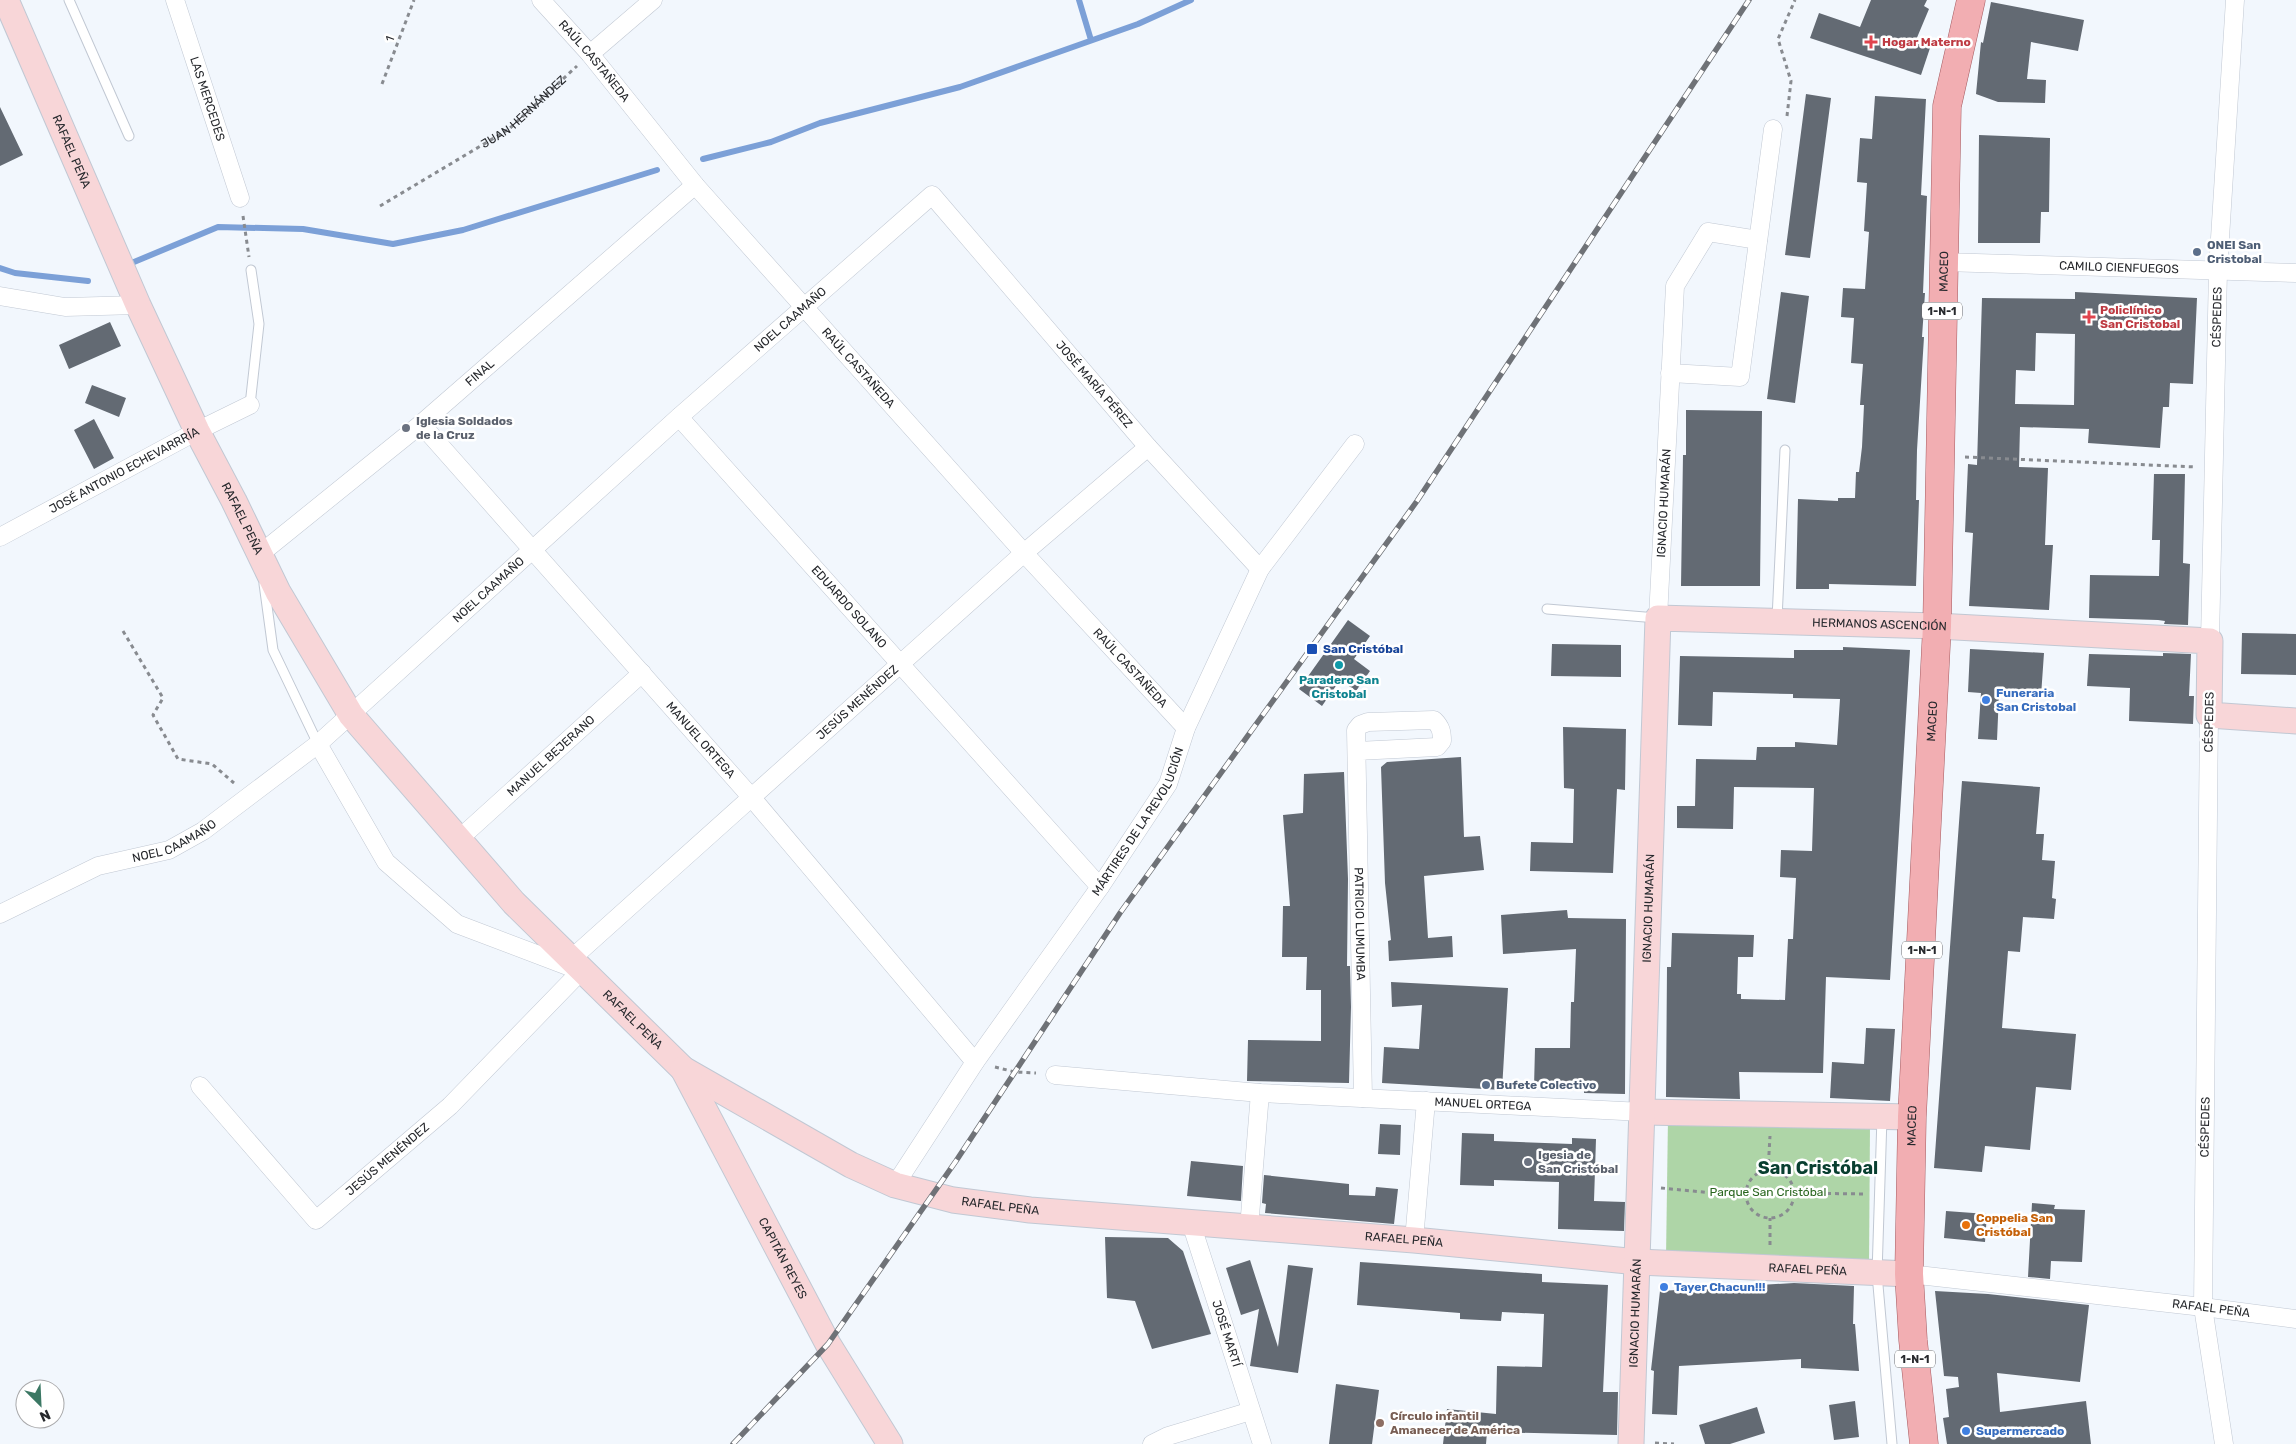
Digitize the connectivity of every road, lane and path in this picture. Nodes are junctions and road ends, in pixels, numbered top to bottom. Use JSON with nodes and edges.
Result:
{"nodes":[{"id":1,"x":6,"y":0,"type":"edge"},
{"id":2,"x":69,"y":0,"type":"edge"},
{"id":3,"x":175,"y":0,"type":"edge"},
{"id":4,"x":414,"y":0,"type":"edge"},
{"id":5,"x":541,"y":0,"type":"edge"},
{"id":6,"x":653,"y":0,"type":"edge"},
{"id":7,"x":1795,"y":0,"type":"edge"},
{"id":8,"x":1971,"y":0,"type":"edge"},
{"id":9,"x":2235,"y":0,"type":"edge"},
{"id":10,"x":590,"y":54,"type":"junction"},
{"id":11,"x":1791,"y":81,"type":"dead end"},
{"id":12,"x":382,"y":84,"type":"dead end"},
{"id":13,"x":1772,"y":129,"type":"dead end"},
{"id":14,"x":129,"y":136,"type":"dead end"},
{"id":15,"x":695,"y":185,"type":"junction"},
{"id":16,"x":932,"y":195,"type":"joint"},
{"id":17,"x":240,"y":198,"type":"joint"},
{"id":18,"x":380,"y":206,"type":"dead end"},
{"id":19,"x":1758,"y":240,"type":"junction"},
{"id":20,"x":1943,"y":262,"type":"junction"},
{"id":21,"x":251,"y":270,"type":"joint"},
{"id":22,"x":2218,"y":270,"type":"junction"},
{"id":23,"x":2296,"y":273,"type":"edge"},
{"id":24,"x":0,"y":296,"type":"edge"},
{"id":25,"x":138,"y":304,"type":"junction"},
{"id":26,"x":804,"y":306,"type":"junction"},
{"id":27,"x":1670,"y":373,"type":"junction"},
{"id":28,"x":250,"y":404,"type":"joint"},
{"id":29,"x":679,"y":417,"type":"junction"},
{"id":30,"x":421,"y":424,"type":"junction"},
{"id":31,"x":197,"y":431,"type":"junction"},
{"id":32,"x":1355,"y":444,"type":"dead end"},
{"id":33,"x":1148,"y":447,"type":"junction"},
{"id":34,"x":1785,"y":450,"type":"dead end"},
{"id":35,"x":1939,"y":456,"type":"junction"},
{"id":36,"x":2214,"y":468,"type":"junction"},
{"id":37,"x":0,"y":536,"type":"edge"},
{"id":38,"x":532,"y":550,"type":"junction"},
{"id":39,"x":1024,"y":553,"type":"junction"},
{"id":40,"x":260,"y":554,"type":"junction"},
{"id":41,"x":1260,"y":569,"type":"junction"},
{"id":42,"x":1547,"y":609,"type":"dead end"},
{"id":43,"x":1658,"y":618,"type":"junction"},
{"id":44,"x":1777,"y":622,"type":"junction"},
{"id":45,"x":1937,"y":626,"type":"junction"},
{"id":46,"x":123,"y":631,"type":"dead end"},
{"id":47,"x":2210,"y":641,"type":"junction"},
{"id":48,"x":901,"y":665,"type":"junction"},
{"id":49,"x":2210,"y":666,"type":"junction"},
{"id":50,"x":642,"y":673,"type":"junction"},
{"id":51,"x":351,"y":715,"type":"junction"},
{"id":52,"x":2209,"y":715,"type":"junction"},
{"id":53,"x":2249,"y":718,"type":"junction"},
{"id":54,"x":2296,"y":721,"type":"edge"},
{"id":55,"x":1186,"y":728,"type":"junction"},
{"id":56,"x":318,"y":744,"type":"junction"},
{"id":57,"x":1357,"y":751,"type":"dead end"},
{"id":58,"x":249,"y":796,"type":"junction"},
{"id":59,"x":752,"y":798,"type":"junction"},
{"id":60,"x":459,"y":840,"type":"junction"},
{"id":61,"x":1100,"y":887,"type":"junction"},
{"id":62,"x":0,"y":914,"type":"edge"},
{"id":63,"x":576,"y":965,"type":"junction"},
{"id":64,"x":975,"y":1062,"type":"junction"},
{"id":65,"x":683,"y":1069,"type":"junction"},
{"id":66,"x":1055,"y":1075,"type":"joint"},
{"id":67,"x":200,"y":1086,"type":"dead end"},
{"id":68,"x":1260,"y":1093,"type":"junction"},
{"id":69,"x":1363,"y":1098,"type":"junction"},
{"id":70,"x":1426,"y":1101,"type":"junction"},
{"id":71,"x":1643,"y":1112,"type":"junction"},
{"id":72,"x":1772,"y":1114,"type":"junction"},
{"id":73,"x":1882,"y":1117,"type":"junction"},
{"id":74,"x":1912,"y":1117,"type":"junction"},
{"id":75,"x":1768,"y":1171,"type":"junction"},
{"id":76,"x":895,"y":1186,"type":"junction"},
{"id":77,"x":1641,"y":1186,"type":"junction"},
{"id":78,"x":1795,"y":1193,"type":"junction"},
{"id":79,"x":1880,"y":1195,"type":"junction"},
{"id":80,"x":1745,"y":1196,"type":"junction"},
{"id":81,"x":1191,"y":1223,"type":"junction"},
{"id":82,"x":1249,"y":1228,"type":"junction"},
{"id":83,"x":1414,"y":1240,"type":"junction"},
{"id":84,"x":1638,"y":1262,"type":"junction"},
{"id":85,"x":1877,"y":1274,"type":"junction"},
{"id":86,"x":1909,"y":1274,"type":"junction"},
{"id":87,"x":2203,"y":1307,"type":"junction"},
{"id":88,"x":2296,"y":1319,"type":"edge"},
{"id":89,"x":1251,"y":1411,"type":"junction"},
{"id":90,"x":890,"y":1444,"type":"edge"},
{"id":91,"x":1152,"y":1444,"type":"edge"},
{"id":92,"x":1262,"y":1444,"type":"edge"},
{"id":93,"x":1631,"y":1444,"type":"edge"},
{"id":94,"x":1892,"y":1444,"type":"edge"},
{"id":95,"x":1924,"y":1444,"type":"edge"},
{"id":96,"x":2224,"y":1444,"type":"edge"}],
"edges":[{"from":1,"to":25,"type":"street","name":"RAFAEL PEÑA"},
{"from":2,"to":14,"type":"lane"},
{"from":3,"to":17,"type":"street","name":"LAS MERCEDES"},
{"from":4,"to":12,"type":"path","name":"1"},
{"from":5,"to":10,"type":"street","name":"RAÚL CASTAÑEDA"},
{"from":6,"to":10,"type":"street"},
{"from":7,"to":11,"type":"path"},
{"from":8,"to":20,"type":"main road","name":"MACEO","number":"1-N-1"},
{"from":9,"to":22,"type":"street","name":"CÉSPEDES"},
{"from":10,"to":15,"type":"street","name":"RAÚL CASTAÑEDA"},
{"from":10,"to":18,"type":"path","name":"JUAN HERNÁNDEZ"},
{"from":13,"to":19,"type":"street"},
{"from":15,"to":26,"type":"street","name":"RAÚL CASTAÑEDA"},
{"from":15,"to":30,"type":"street","name":"FINAL"},
{"from":16,"to":26,"type":"street","name":"NOEL CAAMAÑO"},
{"from":16,"to":33,"type":"street","name":"JOSÉ MARÍA PÉREZ"},
{"from":17,"to":21,"type":"path"},
{"from":19,"to":27,"type":"street","name":"IGNACIO HUMARÁN"},
{"from":19,"to":27,"type":"street"},
{"from":20,"to":22,"type":"street","name":"CAMILO CIENFUEGOS"},
{"from":20,"to":35,"type":"main road","name":"MACEO","number":"1-N-1"},
{"from":21,"to":28,"type":"lane"},
{"from":22,"to":23,"type":"street","name":"CAMILO CIENFUEGOS"},
{"from":22,"to":36,"type":"street","name":"CÉSPEDES"},
{"from":24,"to":25,"type":"street"},
{"from":25,"to":31,"type":"street","name":"RAFAEL PEÑA"},
{"from":26,"to":29,"type":"street","name":"NOEL CAAMAÑO"},
{"from":26,"to":39,"type":"street","name":"RAÚL CASTAÑEDA"},
{"from":27,"to":43,"type":"street","name":"IGNACIO HUMARÁN"},
{"from":28,"to":31,"type":"street","name":"JOSÉ ANTONIO ECHEVARRRÍA"},
{"from":29,"to":38,"type":"street","name":"NOEL CAAMAÑO"},
{"from":29,"to":48,"type":"street","name":"EDUARDO SOLANO"},
{"from":30,"to":38,"type":"street","name":"MANUEL ORTEGA"},
{"from":30,"to":40,"type":"street","name":"FINAL"},
{"from":31,"to":37,"type":"street","name":"JOSÉ ANTONIO ECHEVARRRÍA"},
{"from":31,"to":40,"type":"street","name":"RAFAEL PEÑA"},
{"from":32,"to":41,"type":"street","name":"MÁRTIRES DE LA REVOLUCIÓN"},
{"from":33,"to":39,"type":"street","name":"JESÚS MENÉNDEZ"},
{"from":33,"to":41,"type":"street","name":"JOSÉ MARÍA PÉREZ"},
{"from":34,"to":44,"type":"lane"},
{"from":35,"to":36,"type":"path"},
{"from":35,"to":45,"type":"main road","name":"MACEO","number":"1-N-1"},
{"from":36,"to":47,"type":"street","name":"CÉSPEDES"},
{"from":38,"to":50,"type":"street","name":"MANUEL ORTEGA"},
{"from":38,"to":51,"type":"street","name":"NOEL CAAMAÑO"},
{"from":39,"to":48,"type":"street","name":"JESÚS MENÉNDEZ"},
{"from":39,"to":55,"type":"street","name":"RAÚL CASTAÑEDA"},
{"from":40,"to":51,"type":"street","name":"RAFAEL PEÑA"},
{"from":40,"to":56,"type":"lane"},
{"from":41,"to":55,"type":"street","name":"MÁRTIRES DE LA REVOLUCIÓN"},
{"from":42,"to":43,"type":"lane","name":"HERMANOS ASCENCIÓN"},
{"from":43,"to":44,"type":"street","name":"HERMANOS ASCENCIÓN"},
{"from":43,"to":71,"type":"street","name":"IGNACIO HUMARÁN"},
{"from":44,"to":45,"type":"street","name":"HERMANOS ASCENCIÓN"},
{"from":45,"to":47,"type":"street","name":"HERMANOS ASCENCIÓN"},
{"from":45,"to":74,"type":"main road","name":"MACEO","number":"1-N-1"},
{"from":46,"to":58,"type":"path"},
{"from":47,"to":49,"type":"street","name":"CÉSPEDES"},
{"from":48,"to":59,"type":"street","name":"JESÚS MENÉNDEZ"},
{"from":48,"to":61,"type":"street","name":"EDUARDO SOLANO"},
{"from":49,"to":52,"type":"street","name":"CÉSPEDES"},
{"from":49,"to":53,"type":"street"},
{"from":50,"to":59,"type":"street","name":"MANUEL ORTEGA"},
{"from":50,"to":60,"type":"street","name":"MANUEL BEJERANO"},
{"from":51,"to":56,"type":"street","name":"NOEL CAAMAÑO"},
{"from":51,"to":60,"type":"street","name":"RAFAEL PEÑA"},
{"from":52,"to":53,"type":"street"},
{"from":52,"to":87,"type":"street","name":"CÉSPEDES"},
{"from":53,"to":54,"type":"street"},
{"from":55,"to":61,"type":"street","name":"MÁRTIRES DE LA REVOLUCIÓN"},
{"from":56,"to":58,"type":"street","name":"NOEL CAAMAÑO"},
{"from":56,"to":63,"type":"street","name":"RAFAEL PEÑA"},
{"from":57,"to":69,"type":"street","name":"PATRICIO LUMUMBA"},
{"from":58,"to":62,"type":"street","name":"NOEL CAAMAÑO"},
{"from":59,"to":63,"type":"street","name":"JESÚS MENÉNDEZ"},
{"from":59,"to":64,"type":"street","name":"MANUEL ORTEGA"},
{"from":60,"to":63,"type":"street","name":"RAFAEL PEÑA"},
{"from":61,"to":64,"type":"street","name":"MÁRTIRES DE LA REVOLUCIÓN"},
{"from":63,"to":65,"type":"street","name":"RAFAEL PEÑA"},
{"from":63,"to":67,"type":"street","name":"JESÚS MENÉNDEZ"},
{"from":64,"to":66,"type":"path"},
{"from":64,"to":76,"type":"street","name":"MÁRTIRES DE LA REVOLUCIÓN"},
{"from":65,"to":76,"type":"street","name":"RAFAEL PEÑA"},
{"from":65,"to":90,"type":"street","name":"CAPITÁN REYES"},
{"from":66,"to":68,"type":"street","name":"MANUEL ORTEGA"},
{"from":68,"to":69,"type":"street","name":"MANUEL ORTEGA"},
{"from":68,"to":82,"type":"street"},
{"from":69,"to":70,"type":"street","name":"MANUEL ORTEGA"},
{"from":70,"to":71,"type":"street","name":"MANUEL ORTEGA"},
{"from":70,"to":83,"type":"street"},
{"from":71,"to":72,"type":"street","name":"MANUEL ORTEGA"},
{"from":71,"to":77,"type":"street","name":"IGNACIO HUMARÁN"},
{"from":72,"to":73,"type":"street","name":"MANUEL ORTEGA"},
{"from":72,"to":75,"type":"path"},
{"from":73,"to":74,"type":"street","name":"MANUEL ORTEGA"},
{"from":73,"to":79,"type":"lane"},
{"from":74,"to":86,"type":"main road","name":"MACEO","number":"1-N-1"},
{"from":75,"to":78,"type":"path"},
{"from":75,"to":80,"type":"path"},
{"from":76,"to":81,"type":"street","name":"RAFAEL PEÑA"},
{"from":77,"to":80,"type":"path"},
{"from":77,"to":84,"type":"street","name":"IGNACIO HUMARÁN"},
{"from":78,"to":79,"type":"path"},
{"from":78,"to":80,"type":"path"},
{"from":79,"to":85,"type":"lane"},
{"from":81,"to":82,"type":"street","name":"RAFAEL PEÑA"},
{"from":81,"to":89,"type":"street","name":"JOSÉ MARTÍ"},
{"from":82,"to":83,"type":"street","name":"RAFAEL PEÑA"},
{"from":83,"to":84,"type":"street","name":"RAFAEL PEÑA"},
{"from":84,"to":85,"type":"street","name":"RAFAEL PEÑA"},
{"from":84,"to":93,"type":"street","name":"IGNACIO HUMARÁN"},
{"from":85,"to":86,"type":"street","name":"RAFAEL PEÑA"},
{"from":85,"to":94,"type":"lane"},
{"from":86,"to":87,"type":"street","name":"RAFAEL PEÑA"},
{"from":86,"to":95,"type":"main road","name":"MACEO","number":"1-N-1"},
{"from":87,"to":88,"type":"street","name":"RAFAEL PEÑA"},
{"from":87,"to":96,"type":"street","name":"CÉSPEDES"},
{"from":89,"to":91,"type":"street"},
{"from":89,"to":92,"type":"street","name":"JOSÉ MARTÍ"}]}
